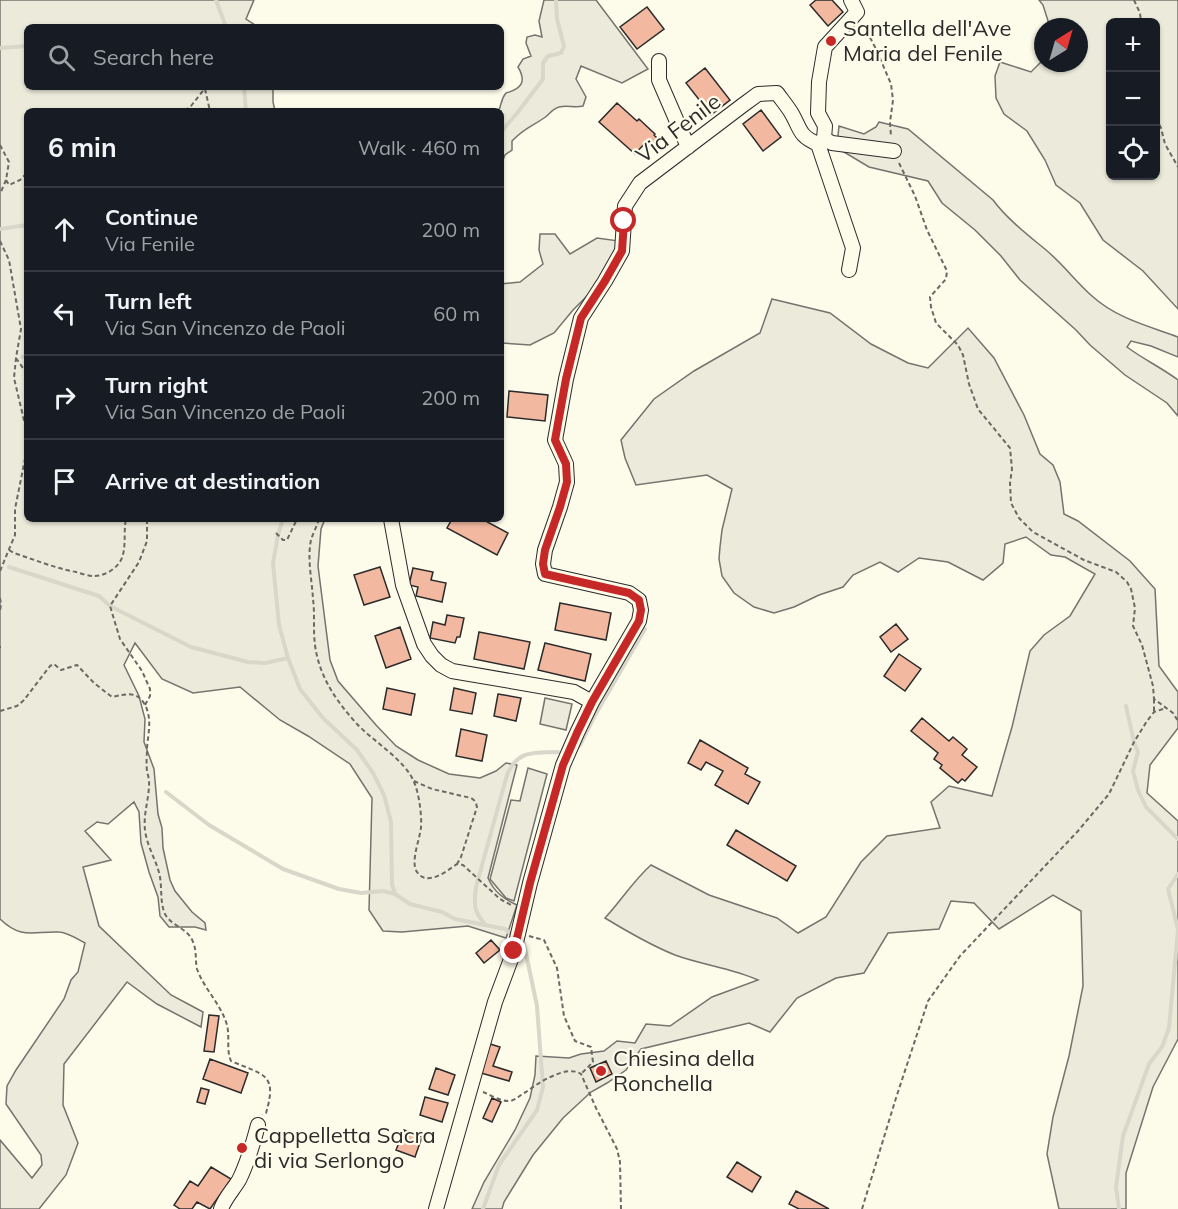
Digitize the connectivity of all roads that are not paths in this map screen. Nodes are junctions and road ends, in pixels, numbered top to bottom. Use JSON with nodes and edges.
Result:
{"nodes":[{"id":1,"x":854,"y":6,"type":"edge"},
{"id":2,"x":659,"y":62,"type":"dead end"},
{"id":3,"x":821,"y":142,"type":"junction"},
{"id":4,"x":688,"y":147,"type":"junction"},
{"id":5,"x":894,"y":151,"type":"road end"},
{"id":6,"x":849,"y":270,"type":"dead end"},
{"id":7,"x":392,"y":522,"type":"edge"},
{"id":8,"x":592,"y":702,"type":"junction"},
{"id":9,"x":258,"y":1125,"type":"road end"},
{"id":10,"x":221,"y":1209,"type":"edge"},
{"id":11,"x":436,"y":1209,"type":"edge"}],
"edges":[{"from":1,"to":3,"type":"street"},
{"from":2,"to":4,"type":"street"},
{"from":3,"to":4,"type":"street","name":"Via Fenile"},
{"from":3,"to":5,"type":"street"},
{"from":3,"to":6,"type":"street"},
{"from":4,"to":8,"type":"street","name":"Via Fenile"},
{"from":7,"to":8,"type":"street"},
{"from":8,"to":11,"type":"street"},
{"from":9,"to":10,"type":"street"}]}
